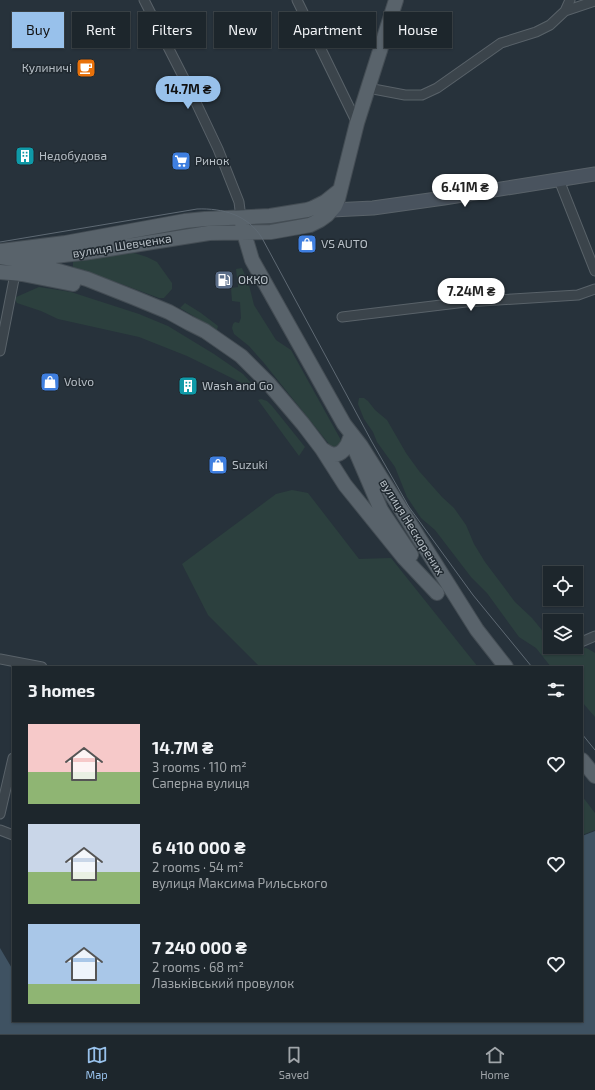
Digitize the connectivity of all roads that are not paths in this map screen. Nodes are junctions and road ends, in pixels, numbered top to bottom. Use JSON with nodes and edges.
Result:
{"nodes":[{"id":1,"x":144,"y":0,"type":"edge"},
{"id":2,"x":297,"y":0,"type":"edge"},
{"id":3,"x":396,"y":0,"type":"edge"},
{"id":4,"x":570,"y":0,"type":"edge"},
{"id":5,"x":595,"y":1,"type":"edge"},
{"id":6,"x":565,"y":11,"type":"junction"},
{"id":7,"x":368,"y":88,"type":"junction"},
{"id":8,"x":357,"y":123,"type":"junction"},
{"id":9,"x":595,"y":174,"type":"edge"},
{"id":10,"x":559,"y":180,"type":"junction"},
{"id":11,"x":340,"y":190,"type":"junction"},
{"id":12,"x":318,"y":206,"type":"junction"},
{"id":13,"x":332,"y":210,"type":"junction"},
{"id":14,"x":241,"y":218,"type":"junction"},
{"id":15,"x":244,"y":232,"type":"junction"},
{"id":16,"x":65,"y":243,"type":"junction"},
{"id":17,"x":0,"y":251,"type":"edge"},
{"id":18,"x":75,"y":254,"type":"junction"},
{"id":19,"x":0,"y":257,"type":"edge"},
{"id":20,"x":0,"y":260,"type":"edge"},
{"id":21,"x":17,"y":267,"type":"junction"},
{"id":22,"x":595,"y":271,"type":"edge"},
{"id":23,"x":0,"y":272,"type":"edge"},
{"id":24,"x":71,"y":274,"type":"junction"},
{"id":25,"x":595,"y":289,"type":"edge"},
{"id":26,"x":135,"y":298,"type":"junction"},
{"id":27,"x":342,"y":317,"type":"dead end"},
{"id":28,"x":0,"y":351,"type":"edge"},
{"id":29,"x":348,"y":432,"type":"junction"},
{"id":30,"x":322,"y":449,"type":"junction"},
{"id":31,"x":381,"y":510,"type":"junction"},
{"id":32,"x":442,"y":589,"type":"junction"},
{"id":33,"x":595,"y":636,"type":"edge"},
{"id":34,"x":583,"y":640,"type":"edge"},
{"id":35,"x":0,"y":659,"type":"edge"},
{"id":36,"x":37,"y":666,"type":"edge"},
{"id":37,"x":505,"y":666,"type":"edge"},
{"id":38,"x":583,"y":761,"type":"edge"},
{"id":39,"x":12,"y":762,"type":"edge"},
{"id":40,"x":595,"y":776,"type":"edge"},
{"id":41,"x":0,"y":814,"type":"edge"},
{"id":42,"x":0,"y":830,"type":"edge"},
{"id":43,"x":12,"y":835,"type":"edge"}],
"edges":[{"from":1,"to":14,"type":"street"},
{"from":2,"to":8,"type":"street"},
{"from":3,"to":7,"type":"main road"},
{"from":4,"to":6,"type":"street"},
{"from":5,"to":6,"type":"street"},
{"from":6,"to":7,"type":"street"},
{"from":7,"to":8,"type":"main road"},
{"from":8,"to":11,"type":"main road"},
{"from":9,"to":10,"type":"main road"},
{"from":10,"to":13,"type":"main road"},
{"from":10,"to":22,"type":"street"},
{"from":11,"to":12,"type":"main road","name":"вулиця Шевченка"},
{"from":11,"to":13,"type":"main road"},
{"from":12,"to":13,"type":"main road"},
{"from":12,"to":14,"type":"main road","name":"вулиця Шевченка"},
{"from":13,"to":15,"type":"main road","name":"вулиця Шевченка"},
{"from":14,"to":15,"type":"main road","name":"вулиця Нескорених"},
{"from":14,"to":16,"type":"main road","name":"вулиця Шевченка"},
{"from":15,"to":18,"type":"main road","name":"вулиця Шевченка"},
{"from":15,"to":29,"type":"main road","name":"вулиця Нескорених"},
{"from":16,"to":17,"type":"main road","name":"вулиця Шевченка"},
{"from":16,"to":21,"type":"main road"},
{"from":18,"to":21,"type":"main road","name":"вулиця Шевченка"},
{"from":18,"to":24,"type":"main road"},
{"from":19,"to":21,"type":"main road"},
{"from":20,"to":21,"type":"main road","name":"вулиця Шевченка"},
{"from":21,"to":23,"type":"main road"},
{"from":21,"to":24,"type":"main road"},
{"from":21,"to":26,"type":"main road"},
{"from":21,"to":28,"type":"street"},
{"from":24,"to":26,"type":"main road"},
{"from":25,"to":27,"type":"street"},
{"from":26,"to":30,"type":"main road"},
{"from":29,"to":30,"type":"main road"},
{"from":29,"to":31,"type":"main road","name":"вулиця Нескорених"},
{"from":29,"to":32,"type":"main road","name":"вулиця Нескорених"},
{"from":30,"to":31,"type":"main road"},
{"from":30,"to":32,"type":"main road"},
{"from":31,"to":32,"type":"main road"},
{"from":32,"to":37,"type":"main road","name":"вулиця Нескорених"},
{"from":33,"to":34,"type":"street"},
{"from":35,"to":36,"type":"street"},
{"from":38,"to":40,"type":"main road"},
{"from":39,"to":41,"type":"street"},
{"from":42,"to":43,"type":"street"}]}
